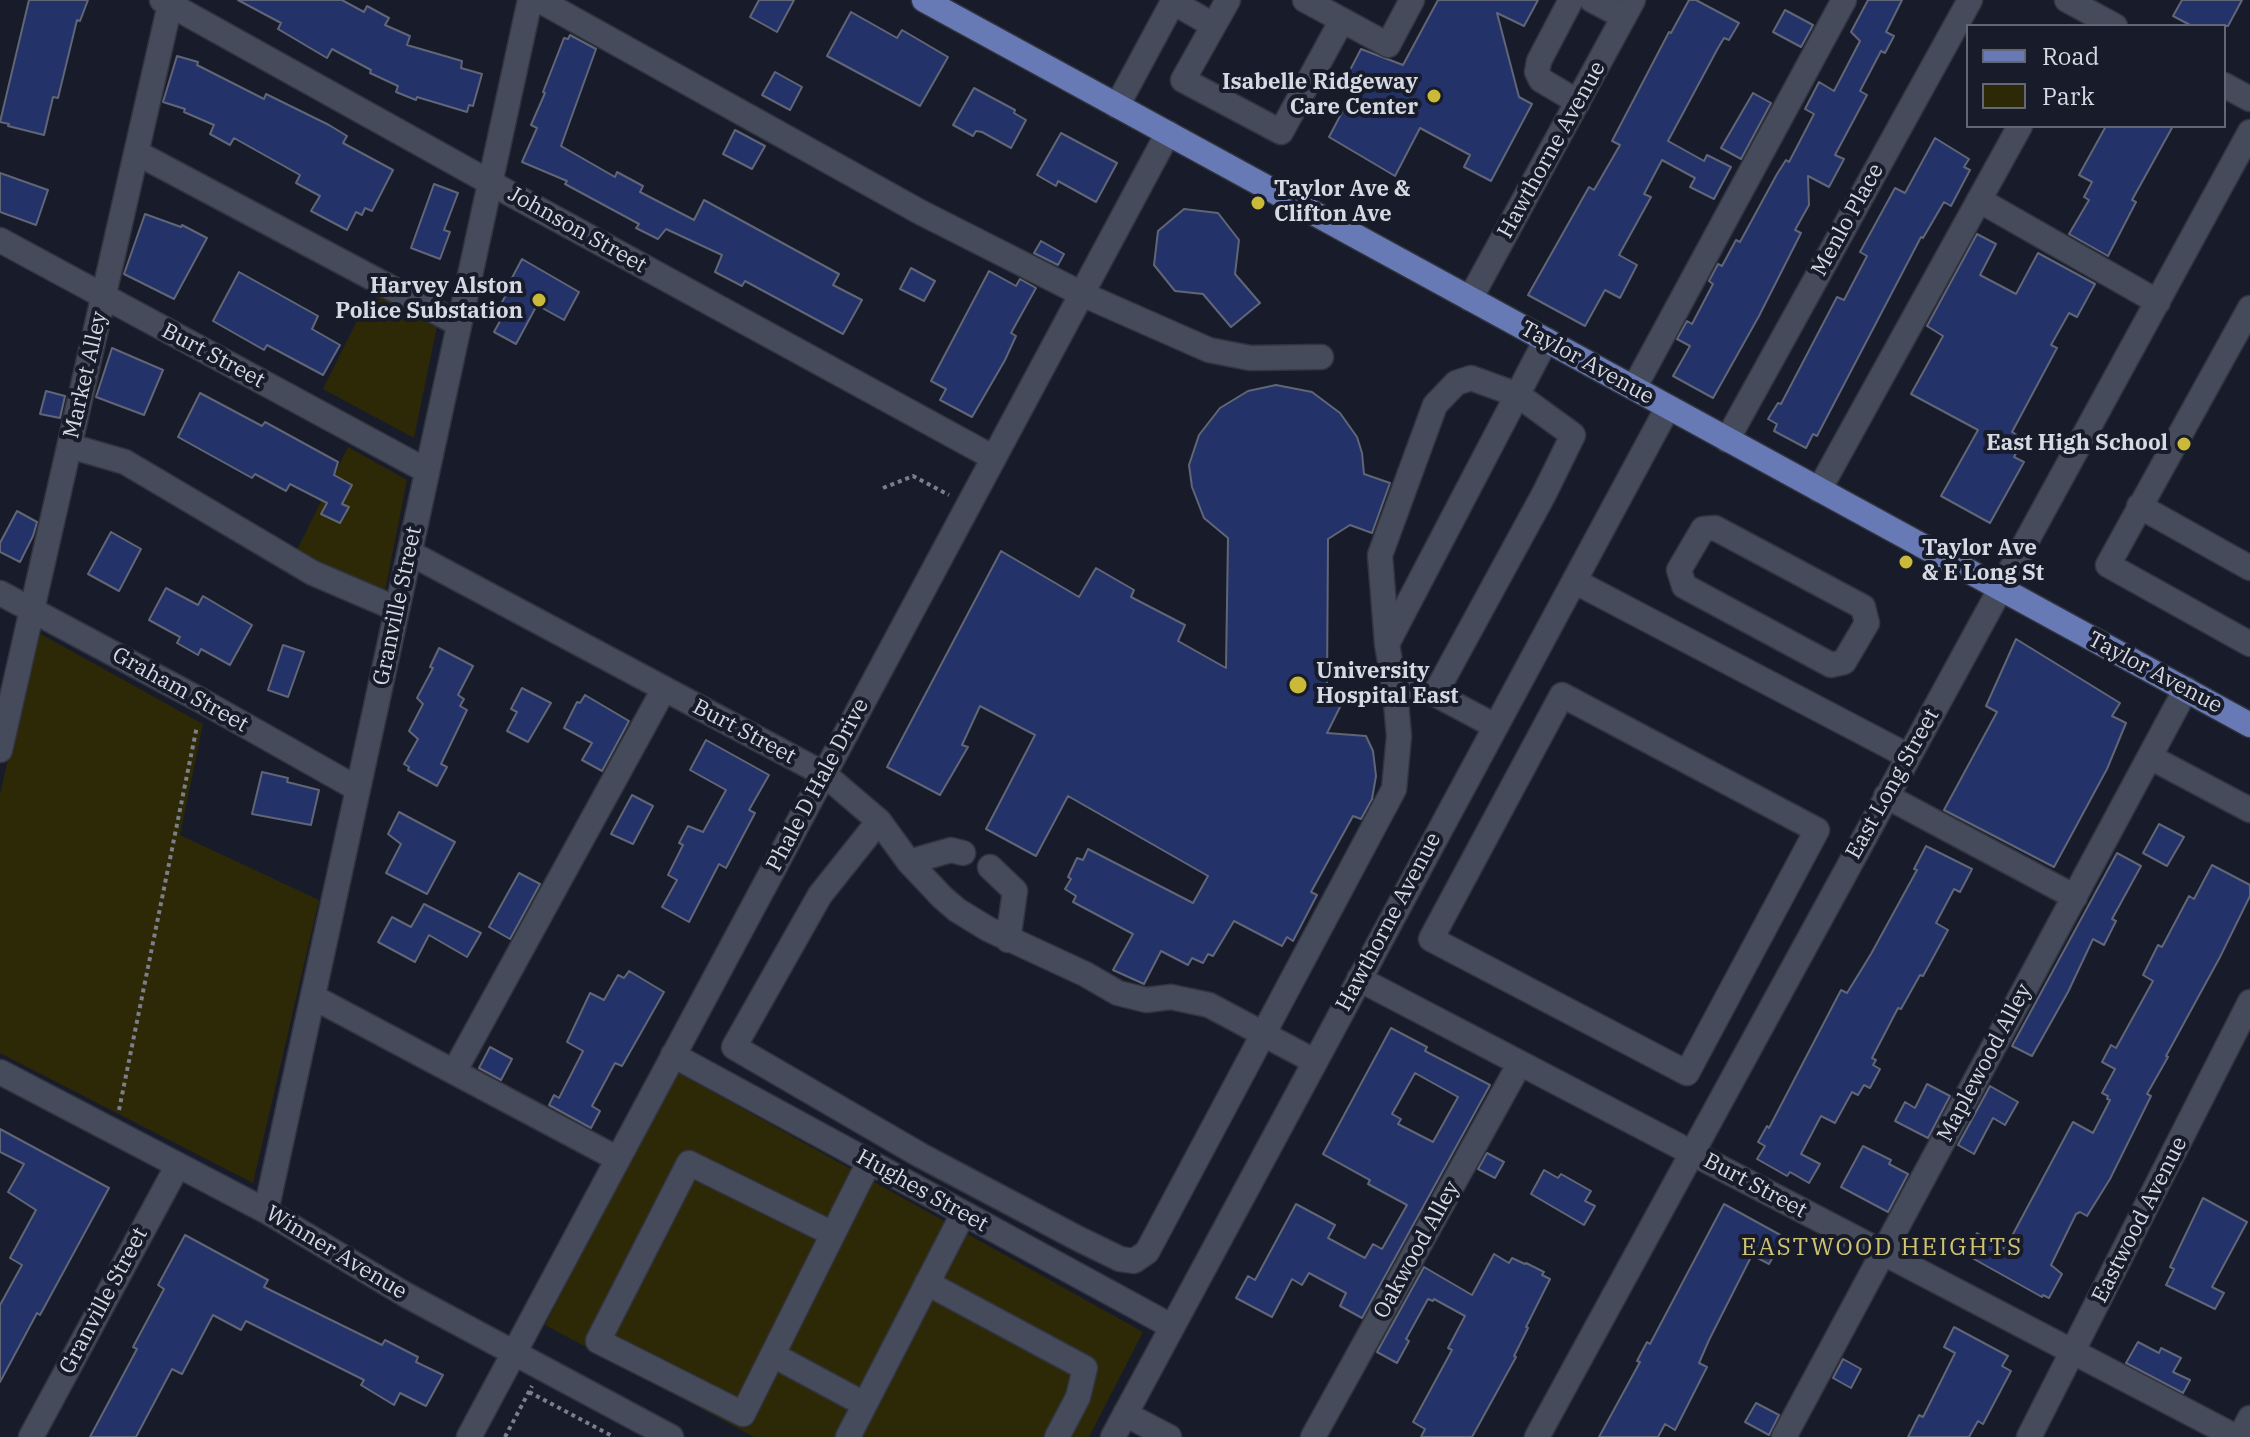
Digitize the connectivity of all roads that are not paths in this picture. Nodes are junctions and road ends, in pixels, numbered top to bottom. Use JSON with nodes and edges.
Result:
{"nodes":[{"id":1,"x":530,"y":0,"type":"edge"},
{"id":2,"x":539,"y":0,"type":"edge"},
{"id":3,"x":1228,"y":0,"type":"edge"},
{"id":4,"x":1305,"y":0,"type":"edge"},
{"id":5,"x":1412,"y":0,"type":"edge"},
{"id":6,"x":1571,"y":0,"type":"edge"},
{"id":7,"x":1592,"y":0,"type":"edge"},
{"id":8,"x":1844,"y":0,"type":"edge"},
{"id":9,"x":1970,"y":0,"type":"edge"},
{"id":10,"x":168,"y":1,"type":"edge"},
{"id":11,"x":1174,"y":1,"type":"edge"},
{"id":12,"x":937,"y":3,"type":"edge"},
{"id":13,"x":2076,"y":8,"type":"edge"},
{"id":14,"x":1629,"y":9,"type":"edge"},
{"id":15,"x":1342,"y":20,"type":"junction"},
{"id":16,"x":2111,"y":24,"type":"edge"},
{"id":17,"x":1213,"y":25,"type":"junction"},
{"id":18,"x":2226,"y":86,"type":"edge"},
{"id":19,"x":2250,"y":99,"type":"edge"},
{"id":20,"x":1578,"y":102,"type":"junction"},
{"id":21,"x":1117,"y":106,"type":"junction"},
{"id":22,"x":2019,"y":128,"type":"edge"},
{"id":23,"x":2250,"y":132,"type":"edge"},
{"id":24,"x":1168,"y":133,"type":"junction"},
{"id":25,"x":137,"y":153,"type":"junction"},
{"id":26,"x":491,"y":181,"type":"junction"},
{"id":27,"x":1979,"y":200,"type":"junction"},
{"id":28,"x":0,"y":240,"type":"edge"},
{"id":29,"x":1082,"y":294,"type":"junction"},
{"id":30,"x":104,"y":296,"type":"junction"},
{"id":31,"x":1470,"y":299,"type":"junction"},
{"id":32,"x":2158,"y":302,"type":"junction"},
{"id":33,"x":2250,"y":308,"type":"edge"},
{"id":34,"x":459,"y":324,"type":"junction"},
{"id":35,"x":1546,"y":340,"type":"junction"},
{"id":36,"x":1321,"y":357,"type":"dead end"},
{"id":37,"x":1634,"y":388,"type":"junction"},
{"id":38,"x":1518,"y":395,"type":"junction"},
{"id":39,"x":1668,"y":407,"type":"junction"},
{"id":40,"x":1727,"y":440,"type":"junction"},
{"id":41,"x":70,"y":446,"type":"junction"},
{"id":42,"x":994,"y":458,"type":"junction"},
{"id":43,"x":427,"y":471,"type":"junction"},
{"id":44,"x":1819,"y":490,"type":"junction"},
{"id":45,"x":2139,"y":506,"type":"junction"},
{"id":46,"x":410,"y":553,"type":"junction"},
{"id":47,"x":2250,"y":568,"type":"edge"},
{"id":48,"x":1574,"y":581,"type":"junction"},
{"id":49,"x":2002,"y":590,"type":"junction"},
{"id":50,"x":0,"y":593,"type":"edge"},
{"id":51,"x":32,"y":609,"type":"junction"},
{"id":52,"x":397,"y":609,"type":"junction"},
{"id":53,"x":1756,"y":625,"type":"joint"},
{"id":54,"x":1387,"y":644,"type":"junction"},
{"id":55,"x":2250,"y":644,"type":"edge"},
{"id":56,"x":664,"y":689,"type":"junction"},
{"id":57,"x":2186,"y":689,"type":"junction"},
{"id":58,"x":1395,"y":691,"type":"junction"},
{"id":59,"x":1435,"y":694,"type":"junction"},
{"id":60,"x":2250,"y":725,"type":"edge"},
{"id":61,"x":1495,"y":726,"type":"junction"},
{"id":62,"x":0,"y":750,"type":"edge"},
{"id":63,"x":1908,"y":756,"type":"junction"},
{"id":64,"x":2150,"y":757,"type":"junction"},
{"id":65,"x":824,"y":774,"type":"junction"},
{"id":66,"x":358,"y":789,"type":"junction"},
{"id":67,"x":1886,"y":796,"type":"junction"},
{"id":68,"x":2250,"y":810,"type":"edge"},
{"id":69,"x":879,"y":821,"type":"junction"},
{"id":70,"x":963,"y":853,"type":"dead end"},
{"id":71,"x":909,"y":862,"type":"junction"},
{"id":72,"x":990,"y":867,"type":"dead end"},
{"id":73,"x":2075,"y":897,"type":"junction"},
{"id":74,"x":1008,"y":940,"type":"junction"},
{"id":75,"x":1359,"y":979,"type":"junction"},
{"id":76,"x":313,"y":997,"type":"junction"},
{"id":77,"x":2250,"y":1002,"type":"edge"},
{"id":78,"x":1558,"y":1006,"type":"joint"},
{"id":79,"x":1263,"y":1034,"type":"junction"},
{"id":80,"x":673,"y":1055,"type":"junction"},
{"id":81,"x":1314,"y":1061,"type":"junction"},
{"id":82,"x":1520,"y":1063,"type":"junction"},
{"id":83,"x":0,"y":1072,"type":"edge"},
{"id":84,"x":454,"y":1072,"type":"junction"},
{"id":85,"x":1691,"y":1153,"type":"junction"},
{"id":86,"x":618,"y":1159,"type":"junction"},
{"id":87,"x":869,"y":1162,"type":"junction"},
{"id":88,"x":178,"y":1165,"type":"junction"},
{"id":89,"x":266,"y":1211,"type":"junction"},
{"id":90,"x":963,"y":1214,"type":"junction"},
{"id":91,"x":833,"y":1234,"type":"junction"},
{"id":92,"x":1883,"y":1253,"type":"junction"},
{"id":93,"x":927,"y":1283,"type":"junction"},
{"id":94,"x":1171,"y":1326,"type":"junction"},
{"id":95,"x":2073,"y":1352,"type":"junction"},
{"id":96,"x":513,"y":1355,"type":"junction"},
{"id":97,"x":773,"y":1355,"type":"junction"},
{"id":98,"x":864,"y":1404,"type":"junction"},
{"id":99,"x":1125,"y":1414,"type":"junction"},
{"id":100,"x":2250,"y":1418,"type":"edge"},
{"id":101,"x":31,"y":1437,"type":"edge"},
{"id":102,"x":469,"y":1437,"type":"edge"},
{"id":103,"x":671,"y":1437,"type":"edge"},
{"id":104,"x":848,"y":1437,"type":"edge"},
{"id":105,"x":1057,"y":1437,"type":"edge"},
{"id":106,"x":1113,"y":1437,"type":"edge"},
{"id":107,"x":1169,"y":1437,"type":"edge"},
{"id":108,"x":1313,"y":1437,"type":"edge"},
{"id":109,"x":1537,"y":1437,"type":"edge"},
{"id":110,"x":1784,"y":1437,"type":"edge"},
{"id":111,"x":2029,"y":1437,"type":"edge"},
{"id":112,"x":2238,"y":1437,"type":"edge"}],
"edges":[{"from":1,"to":26,"type":"street","name":"Granville Street"},
{"from":2,"to":29,"type":"street"},
{"from":3,"to":17,"type":"street"},
{"from":4,"to":15,"type":"street"},
{"from":5,"to":15,"type":"street"},
{"from":6,"to":20,"type":"street"},
{"from":7,"to":14,"type":"street"},
{"from":8,"to":37,"type":"street"},
{"from":9,"to":40,"type":"street","name":"Menlo Place"},
{"from":10,"to":25,"type":"street","name":"Market Alley"},
{"from":10,"to":26,"type":"street","name":"Johnson Street"},
{"from":11,"to":17,"type":"street"},
{"from":11,"to":21,"type":"street"},
{"from":12,"to":21,"type":"main road","name":"Taylor Avenue"},
{"from":13,"to":16,"type":"street"},
{"from":14,"to":20,"type":"street","name":"Hawthorne Avenue"},
{"from":15,"to":17,"type":"street"},
{"from":18,"to":19,"type":"street"},
{"from":20,"to":31,"type":"street","name":"Hawthorne Avenue"},
{"from":21,"to":24,"type":"main road","name":"Taylor Avenue"},
{"from":22,"to":27,"type":"street"},
{"from":23,"to":32,"type":"street","name":"East Long Street"},
{"from":24,"to":29,"type":"street","name":"Phale D Hale Drive"},
{"from":24,"to":31,"type":"main road","name":"Taylor Avenue"},
{"from":25,"to":30,"type":"street","name":"Market Alley"},
{"from":25,"to":34,"type":"street"},
{"from":26,"to":34,"type":"street","name":"Granville Street"},
{"from":26,"to":42,"type":"street","name":"Johnson Street"},
{"from":27,"to":32,"type":"street"},
{"from":27,"to":44,"type":"street"},
{"from":28,"to":30,"type":"street","name":"Burt Street"},
{"from":29,"to":36,"type":"street"},
{"from":29,"to":42,"type":"street","name":"Phale D Hale Drive"},
{"from":30,"to":41,"type":"street","name":"Market Alley"},
{"from":30,"to":43,"type":"street","name":"Burt Street"},
{"from":31,"to":35,"type":"main road","name":"Taylor Avenue"},
{"from":32,"to":49,"type":"street","name":"East Long Street"},
{"from":33,"to":45,"type":"street"},
{"from":34,"to":43,"type":"street","name":"Granville Street"},
{"from":35,"to":37,"type":"main road","name":"Taylor Avenue"},
{"from":35,"to":38,"type":"street"},
{"from":37,"to":39,"type":"main road","name":"Taylor Avenue"},
{"from":38,"to":54,"type":"street"},
{"from":38,"to":54,"type":"street"},
{"from":38,"to":59,"type":"street"},
{"from":39,"to":40,"type":"main road","name":"Taylor Avenue"},
{"from":39,"to":48,"type":"street","name":"Hawthorne Avenue"},
{"from":40,"to":44,"type":"main road","name":"Taylor Avenue"},
{"from":41,"to":51,"type":"street","name":"Market Alley"},
{"from":41,"to":52,"type":"street"},
{"from":42,"to":65,"type":"street","name":"Phale D Hale Drive"},
{"from":43,"to":46,"type":"street","name":"Granville Street"},
{"from":44,"to":49,"type":"main road","name":"Taylor Avenue"},
{"from":45,"to":47,"type":"street"},
{"from":45,"to":55,"type":"street"},
{"from":46,"to":52,"type":"street","name":"Granville Street"},
{"from":46,"to":56,"type":"street","name":"Burt Street"},
{"from":48,"to":61,"type":"street","name":"Hawthorne Avenue"},
{"from":48,"to":63,"type":"street"},
{"from":49,"to":57,"type":"main road","name":"Taylor Avenue"},
{"from":49,"to":63,"type":"street","name":"East Long Street"},
{"from":50,"to":51,"type":"street","name":"Graham Street"},
{"from":51,"to":62,"type":"street","name":"Market Alley"},
{"from":51,"to":66,"type":"street","name":"Graham Street"},
{"from":52,"to":66,"type":"street","name":"Granville Street"},
{"from":53,"to":53,"type":"street"},
{"from":54,"to":58,"type":"street"},
{"from":56,"to":65,"type":"street","name":"Burt Street"},
{"from":56,"to":84,"type":"street"},
{"from":57,"to":60,"type":"main road","name":"Taylor Avenue"},
{"from":57,"to":64,"type":"street","name":"Maplewood Alley"},
{"from":58,"to":59,"type":"street"},
{"from":58,"to":79,"type":"street"},
{"from":59,"to":61,"type":"street"},
{"from":61,"to":75,"type":"street","name":"Hawthorne Avenue"},
{"from":63,"to":67,"type":"street","name":"East Long Street"},
{"from":64,"to":68,"type":"street"},
{"from":64,"to":73,"type":"street","name":"Maplewood Alley"},
{"from":65,"to":69,"type":"street","name":"Burt Street"},
{"from":65,"to":80,"type":"street","name":"Phale D Hale Drive"},
{"from":66,"to":76,"type":"street","name":"Granville Street"},
{"from":67,"to":73,"type":"street"},
{"from":67,"to":85,"type":"street","name":"East Long Street"},
{"from":69,"to":71,"type":"street","name":"Burt Street"},
{"from":69,"to":79,"type":"street"},
{"from":70,"to":71,"type":"street"},
{"from":71,"to":74,"type":"street","name":"Burt Street"},
{"from":72,"to":74,"type":"street"},
{"from":73,"to":92,"type":"street","name":"Maplewood Alley"},
{"from":74,"to":79,"type":"street","name":"Burt Street"},
{"from":75,"to":81,"type":"street","name":"Hawthorne Avenue"},
{"from":75,"to":82,"type":"street","name":"Burt Street"},
{"from":76,"to":84,"type":"street"},
{"from":76,"to":89,"type":"street","name":"Granville Street"},
{"from":77,"to":95,"type":"street","name":"Eastwood Avenue"},
{"from":78,"to":78,"type":"street"},
{"from":79,"to":81,"type":"street","name":"Burt Street"},
{"from":80,"to":86,"type":"street","name":"Phale D Hale Drive"},
{"from":80,"to":87,"type":"street","name":"Hughes Street"},
{"from":81,"to":94,"type":"street","name":"Hawthorne Avenue"},
{"from":82,"to":85,"type":"street","name":"Burt Street"},
{"from":82,"to":108,"type":"street","name":"Oakwood Alley"},
{"from":83,"to":88,"type":"street","name":"Winner Avenue"},
{"from":84,"to":86,"type":"street"},
{"from":85,"to":92,"type":"street","name":"Burt Street"},
{"from":85,"to":109,"type":"street","name":"East Long Street"},
{"from":86,"to":96,"type":"street","name":"Phale D Hale Drive"},
{"from":87,"to":90,"type":"street","name":"Hughes Street"},
{"from":87,"to":91,"type":"street"},
{"from":88,"to":89,"type":"street","name":"Winner Avenue"},
{"from":88,"to":101,"type":"street","name":"Granville Street"},
{"from":89,"to":96,"type":"street","name":"Winner Avenue"},
{"from":90,"to":93,"type":"street"},
{"from":90,"to":94,"type":"street","name":"Hughes Street"},
{"from":91,"to":97,"type":"street"},
{"from":91,"to":97,"type":"street"},
{"from":92,"to":95,"type":"street","name":"Burt Street"},
{"from":92,"to":110,"type":"street","name":"Maplewood Alley"},
{"from":93,"to":98,"type":"street"},
{"from":93,"to":105,"type":"street"},
{"from":94,"to":99,"type":"street","name":"Hawthorne Avenue"},
{"from":95,"to":111,"type":"street","name":"Eastwood Avenue"},
{"from":95,"to":112,"type":"street","name":"Burt Street"},
{"from":96,"to":102,"type":"street","name":"Phale D Hale Drive"},
{"from":96,"to":103,"type":"street","name":"Winner Avenue"},
{"from":97,"to":98,"type":"street"},
{"from":98,"to":104,"type":"street"},
{"from":99,"to":106,"type":"street","name":"Hawthorne Avenue"},
{"from":99,"to":107,"type":"street"},
{"from":100,"to":112,"type":"street"}]}
